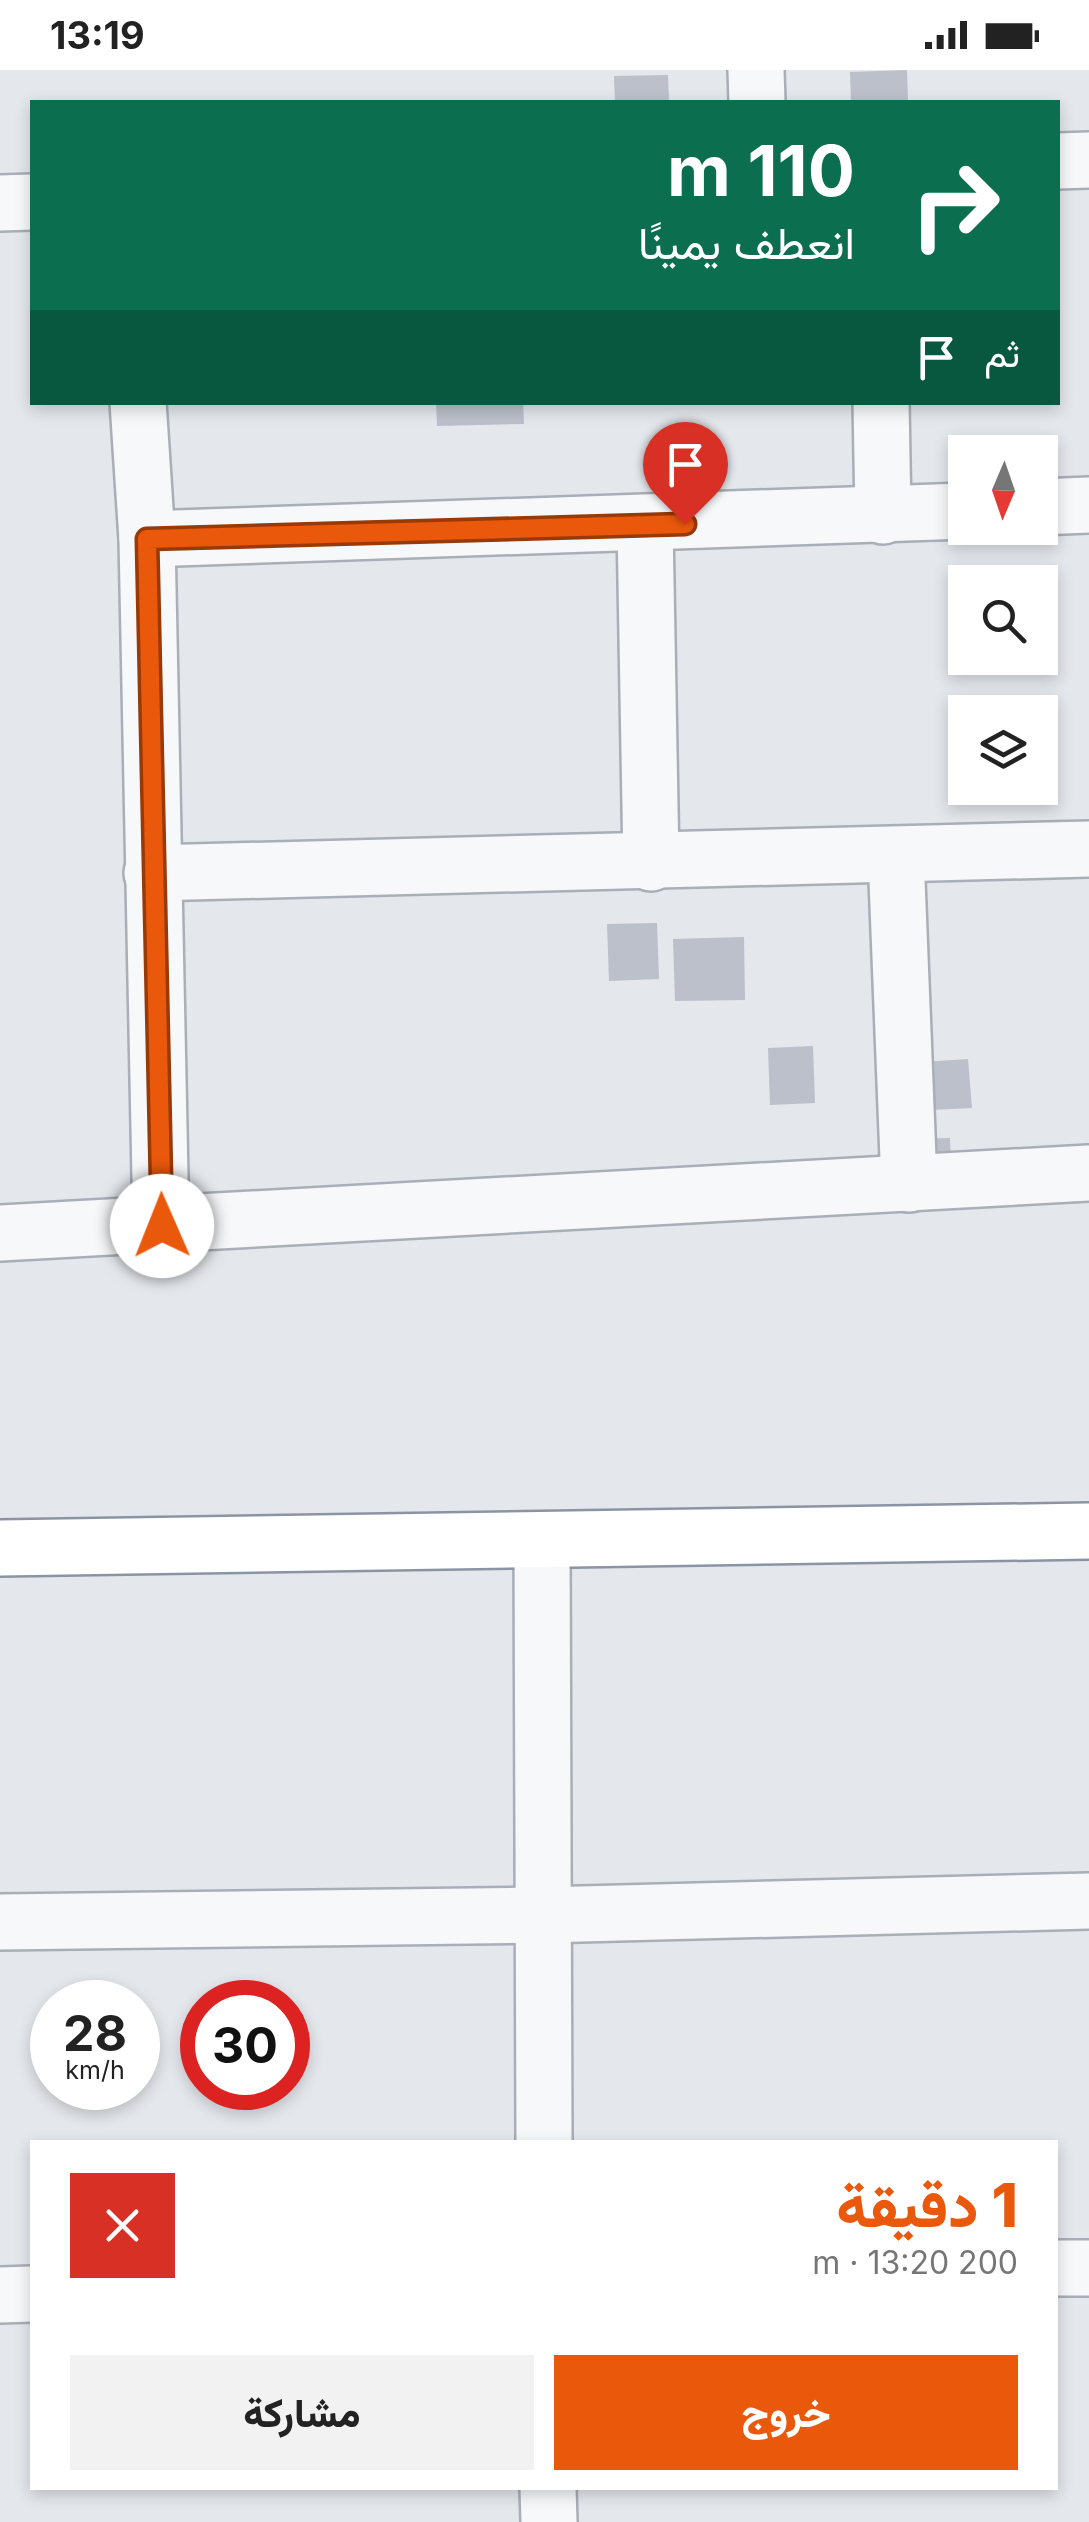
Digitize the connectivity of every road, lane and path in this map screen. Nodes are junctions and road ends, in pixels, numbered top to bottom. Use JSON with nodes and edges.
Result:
{"nodes":[{"id":1,"x":756,"y":70,"type":"edge"},
{"id":2,"x":757,"y":100,"type":"edge"},
{"id":3,"x":1089,"y":160,"type":"edge"},
{"id":4,"x":1060,"y":161,"type":"edge"},
{"id":5,"x":30,"y":202,"type":"edge"},
{"id":6,"x":0,"y":203,"type":"edge"},
{"id":7,"x":138,"y":405,"type":"edge"},
{"id":8,"x":882,"y":405,"type":"edge"},
{"id":9,"x":1089,"y":505,"type":"edge"},
{"id":10,"x":1058,"y":506,"type":"edge"},
{"id":11,"x":948,"y":512,"type":"edge"},
{"id":12,"x":882,"y":516,"type":"junction"},
{"id":13,"x":645,"y":525,"type":"junction"},
{"id":14,"x":147,"y":539,"type":"junction"},
{"id":15,"x":1089,"y":849,"type":"edge"},
{"id":16,"x":896,"y":854,"type":"junction"},
{"id":17,"x":652,"y":863,"type":"junction"},
{"id":18,"x":152,"y":873,"type":"junction"},
{"id":19,"x":1089,"y":1173,"type":"edge"},
{"id":20,"x":909,"y":1184,"type":"junction"},
{"id":21,"x":162,"y":1226,"type":"junction"},
{"id":22,"x":0,"y":1233,"type":"edge"},
{"id":23,"x":1089,"y":1531,"type":"edge"},
{"id":24,"x":542,"y":1541,"type":"junction"},
{"id":25,"x":0,"y":1548,"type":"edge"},
{"id":26,"x":1089,"y":1901,"type":"edge"},
{"id":27,"x":542,"y":1915,"type":"junction"},
{"id":28,"x":0,"y":1922,"type":"edge"},
{"id":29,"x":544,"y":2140,"type":"edge"},
{"id":30,"x":1058,"y":2268,"type":"edge"},
{"id":31,"x":1089,"y":2268,"type":"edge"},
{"id":32,"x":30,"y":2294,"type":"edge"},
{"id":33,"x":0,"y":2295,"type":"edge"},
{"id":34,"x":548,"y":2490,"type":"edge"},
{"id":35,"x":548,"y":2522,"type":"edge"}],
"edges":[{"from":1,"to":2,"type":"street"},
{"from":3,"to":4,"type":"street"},
{"from":5,"to":6,"type":"street"},
{"from":7,"to":14,"type":"street"},
{"from":8,"to":12,"type":"street"},
{"from":9,"to":10,"type":"street"},
{"from":11,"to":12,"type":"street"},
{"from":12,"to":13,"type":"street"},
{"from":13,"to":14,"type":"street"},
{"from":13,"to":17,"type":"street"},
{"from":14,"to":18,"type":"street"},
{"from":15,"to":16,"type":"street"},
{"from":16,"to":17,"type":"street"},
{"from":16,"to":20,"type":"street"},
{"from":17,"to":18,"type":"street"},
{"from":18,"to":21,"type":"street"},
{"from":19,"to":20,"type":"street"},
{"from":20,"to":21,"type":"street"},
{"from":21,"to":22,"type":"street"},
{"from":23,"to":24,"type":"highway"},
{"from":24,"to":25,"type":"highway"},
{"from":24,"to":27,"type":"street"},
{"from":26,"to":27,"type":"street"},
{"from":27,"to":28,"type":"street"},
{"from":27,"to":29,"type":"street"},
{"from":30,"to":31,"type":"street"},
{"from":32,"to":33,"type":"street"},
{"from":34,"to":35,"type":"street"}]}
